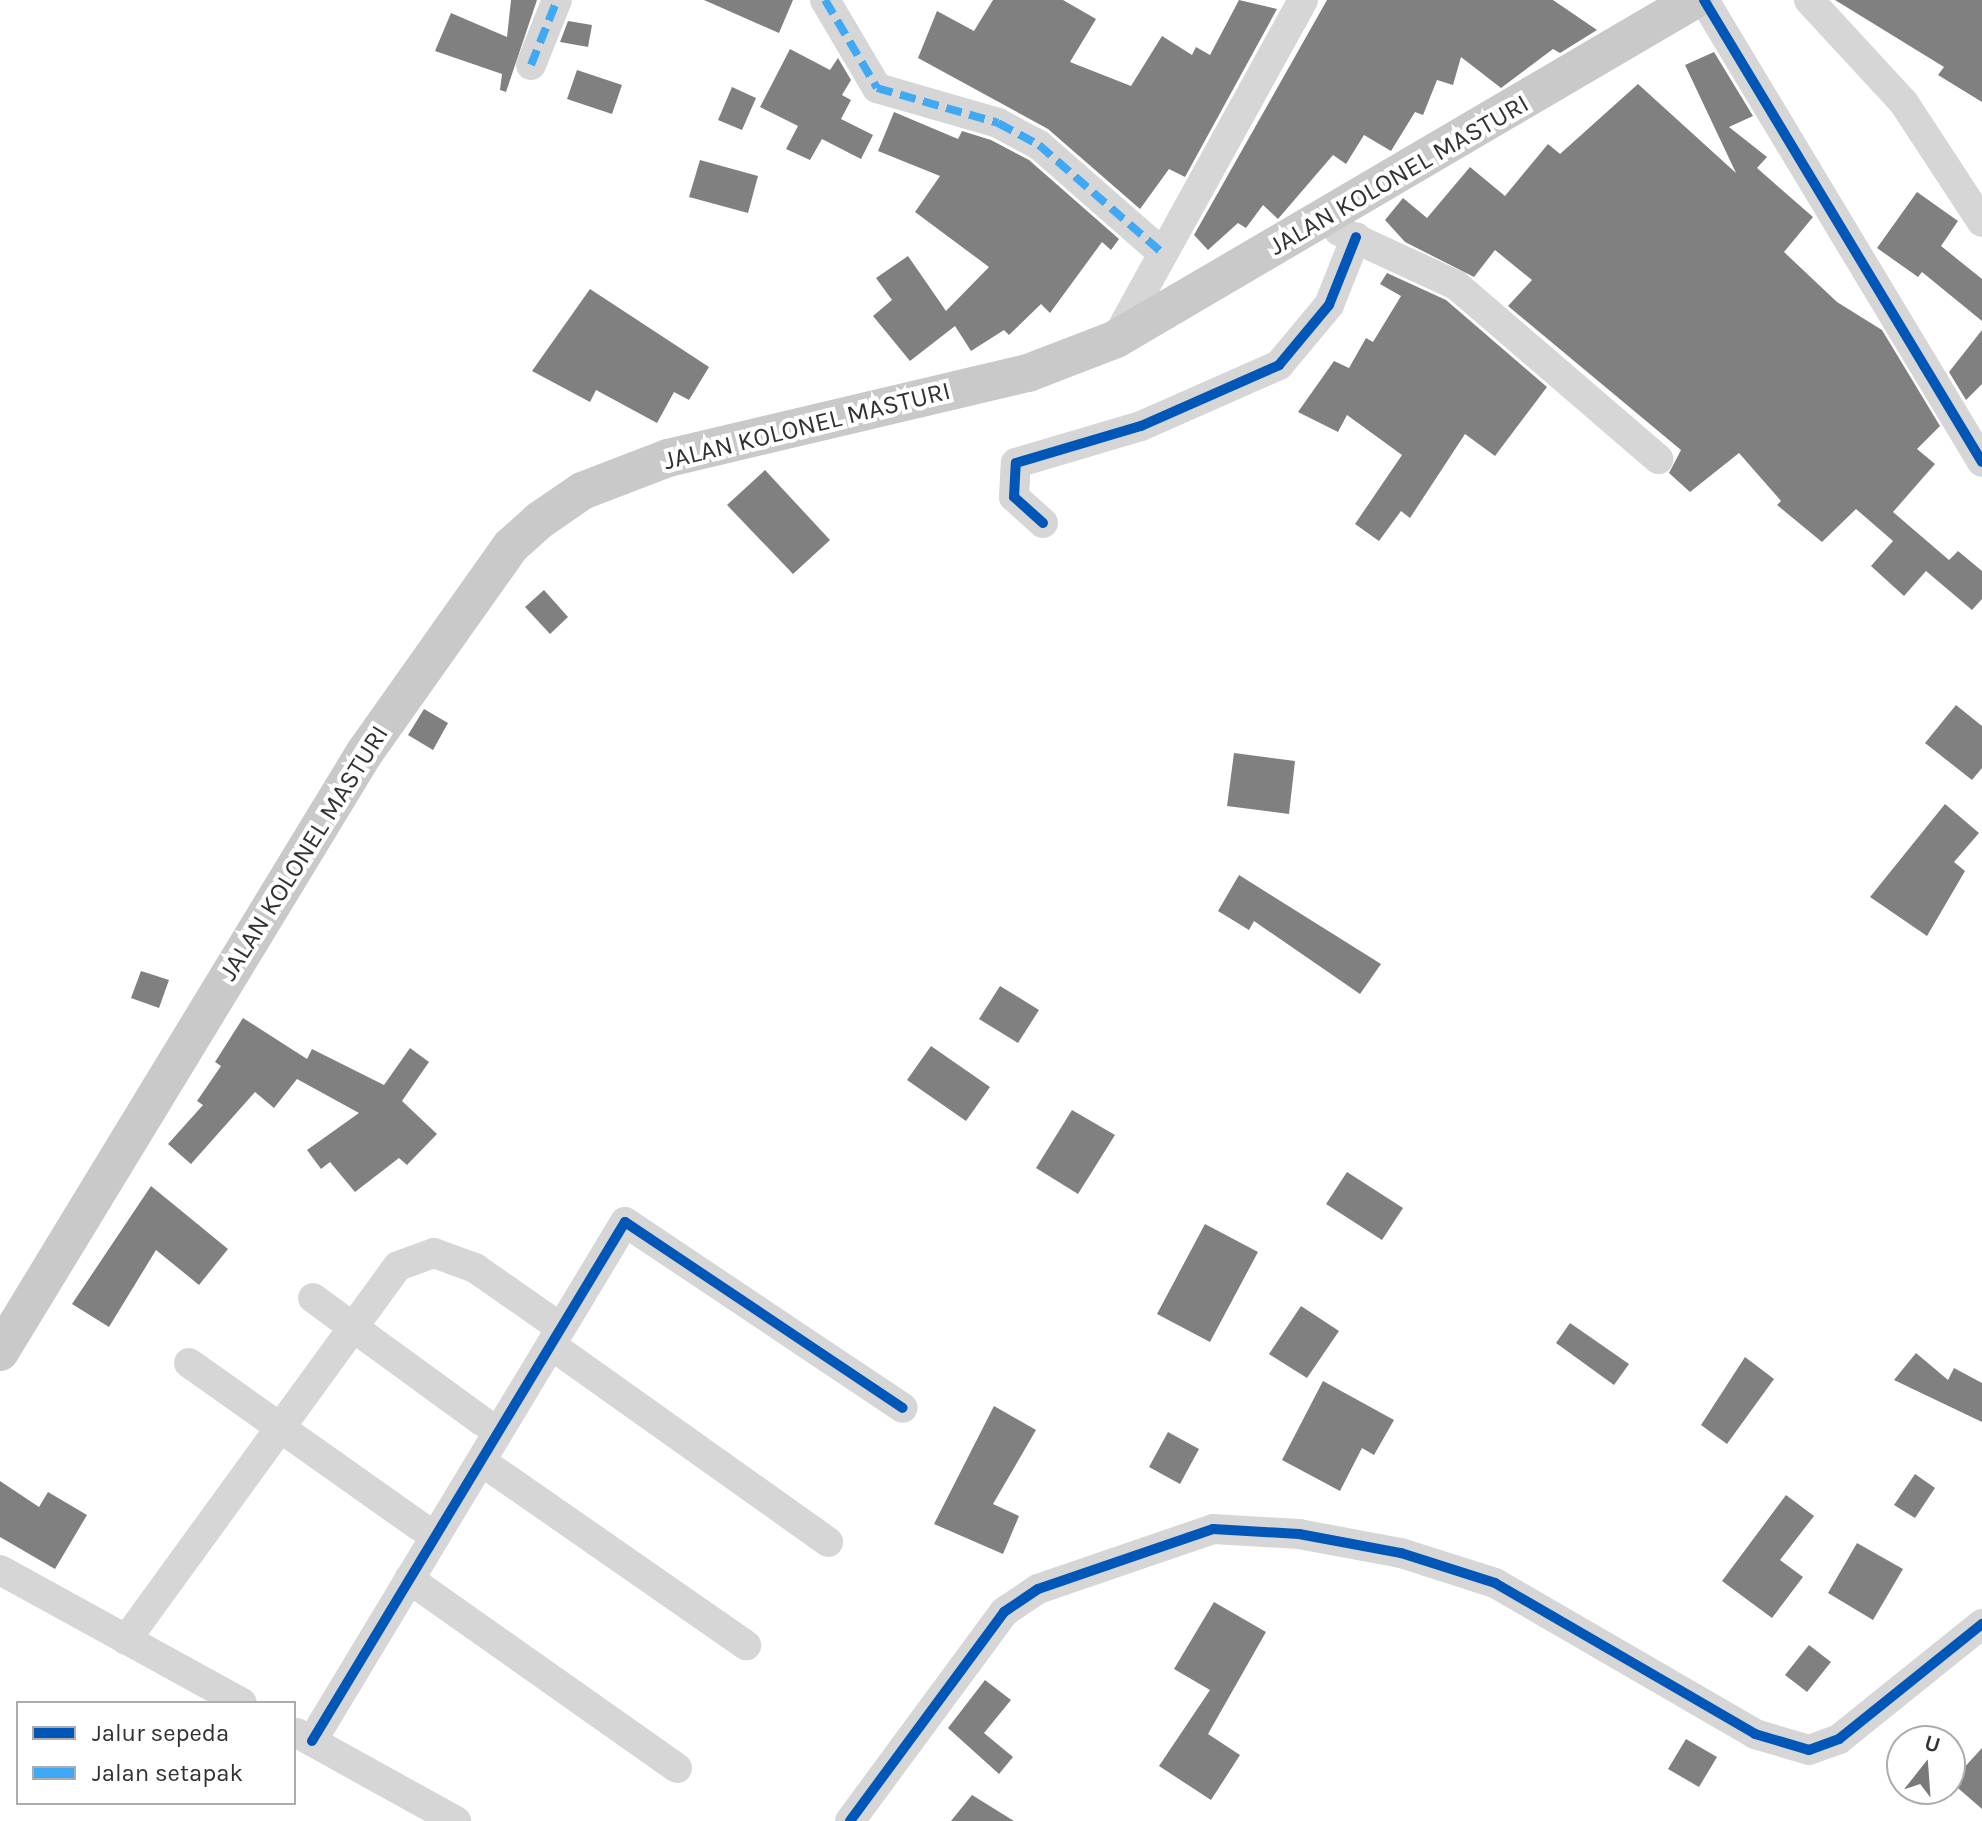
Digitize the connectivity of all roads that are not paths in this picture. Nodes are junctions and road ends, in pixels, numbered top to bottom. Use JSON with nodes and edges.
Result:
{"nodes":[{"id":1,"x":557,"y":0,"type":"edge"},
{"id":2,"x":825,"y":0,"type":"edge"},
{"id":3,"x":1303,"y":0,"type":"edge"},
{"id":4,"x":1694,"y":0,"type":"edge"},
{"id":5,"x":1704,"y":0,"type":"edge"},
{"id":6,"x":1809,"y":0,"type":"edge"},
{"id":7,"x":531,"y":65,"type":"dead end"},
{"id":8,"x":1315,"y":221,"type":"junction"},
{"id":9,"x":1982,"y":222,"type":"edge"},
{"id":10,"x":1356,"y":237,"type":"junction"},
{"id":11,"x":1160,"y":251,"type":"junction"},
{"id":12,"x":1116,"y":339,"type":"junction"},
{"id":13,"x":1973,"y":421,"type":"edge"},
{"id":14,"x":1658,"y":459,"type":"dead end"},
{"id":15,"x":1982,"y":462,"type":"edge"},
{"id":16,"x":1043,"y":523,"type":"dead end"},
{"id":17,"x":313,"y":1298,"type":"dead end"},
{"id":18,"x":354,"y":1326,"type":"junction"},
{"id":19,"x":551,"y":1333,"type":"junction"},
{"id":20,"x":0,"y":1352,"type":"edge"},
{"id":21,"x":189,"y":1363,"type":"dead end"},
{"id":22,"x":903,"y":1408,"type":"dead end"},
{"id":23,"x":483,"y":1422,"type":"dead end"},
{"id":24,"x":281,"y":1426,"type":"junction"},
{"id":25,"x":481,"y":1461,"type":"junction"},
{"id":26,"x":421,"y":1527,"type":"dead end"},
{"id":27,"x":828,"y":1542,"type":"dead end"},
{"id":28,"x":0,"y":1570,"type":"edge"},
{"id":29,"x":409,"y":1579,"type":"junction"},
{"id":30,"x":1982,"y":1624,"type":"edge"},
{"id":31,"x":126,"y":1640,"type":"junction"},
{"id":32,"x":746,"y":1645,"type":"dead end"},
{"id":33,"x":238,"y":1701,"type":"edge"},
{"id":34,"x":303,"y":1736,"type":"edge"},
{"id":35,"x":677,"y":1768,"type":"dead end"},
{"id":36,"x":456,"y":1821,"type":"edge"},
{"id":37,"x":850,"y":1821,"type":"edge"}],
"edges":[{"from":1,"to":7,"type":"street"},
{"from":2,"to":11,"type":"street"},
{"from":3,"to":11,"type":"street"},
{"from":4,"to":8,"type":"main road","name":"JALAN KOLONEL MASTURI"},
{"from":5,"to":13,"type":"street"},
{"from":6,"to":9,"type":"street"},
{"from":8,"to":10,"type":"street"},
{"from":8,"to":12,"type":"main road","name":"JALAN KOLONEL MASTURI"},
{"from":10,"to":14,"type":"street"},
{"from":10,"to":16,"type":"street"},
{"from":11,"to":12,"type":"street"},
{"from":12,"to":20,"type":"main road","name":"JALAN KOLONEL MASTURI"},
{"from":13,"to":15,"type":"street"},
{"from":17,"to":18,"type":"street"},
{"from":18,"to":19,"type":"street"},
{"from":18,"to":23,"type":"street"},
{"from":18,"to":24,"type":"street"},
{"from":19,"to":22,"type":"street"},
{"from":19,"to":25,"type":"street"},
{"from":19,"to":27,"type":"street"},
{"from":21,"to":24,"type":"street"},
{"from":24,"to":26,"type":"street"},
{"from":24,"to":31,"type":"street"},
{"from":25,"to":29,"type":"street"},
{"from":25,"to":32,"type":"street"},
{"from":28,"to":31,"type":"street"},
{"from":29,"to":34,"type":"street"},
{"from":29,"to":35,"type":"street"},
{"from":30,"to":37,"type":"street"},
{"from":31,"to":33,"type":"street"},
{"from":34,"to":36,"type":"street"}]}
